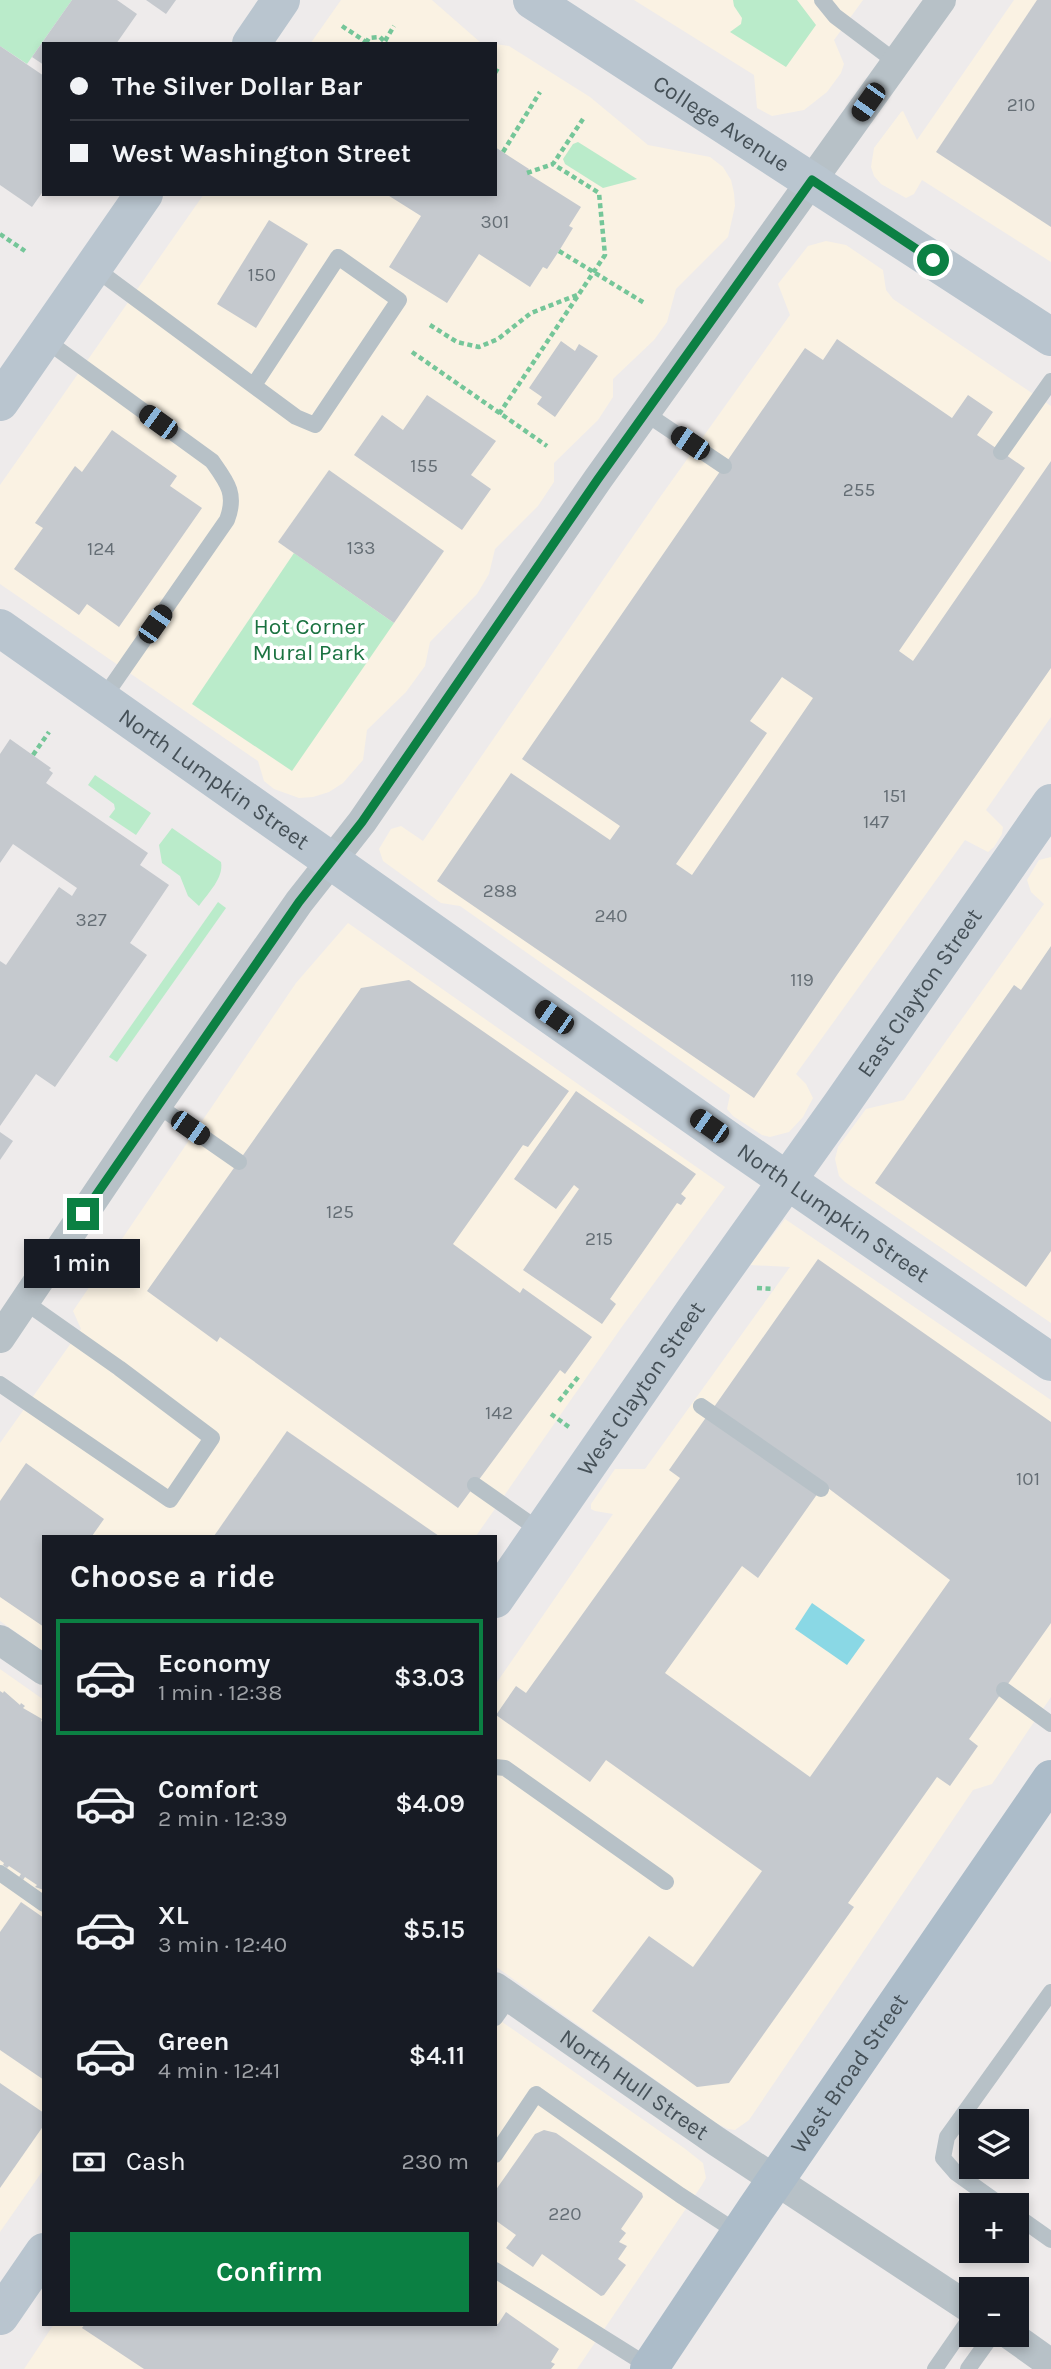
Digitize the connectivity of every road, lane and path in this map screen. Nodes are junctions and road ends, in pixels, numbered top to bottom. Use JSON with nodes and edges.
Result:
{"nodes":[{"id":1,"x":281,"y":0,"type":"edge"},
{"id":2,"x":532,"y":0,"type":"edge"},
{"id":3,"x":822,"y":0,"type":"edge"},
{"id":4,"x":940,"y":0,"type":"edge"},
{"id":5,"x":342,"y":26,"type":"dead end"},
{"id":6,"x":394,"y":26,"type":"dead end"},
{"id":7,"x":252,"y":42,"type":"edge"},
{"id":8,"x":365,"y":42,"type":"edge"},
{"id":9,"x":367,"y":42,"type":"edge"},
{"id":10,"x":386,"y":42,"type":"edge"},
{"id":11,"x":896,"y":62,"type":"junction"},
{"id":12,"x":499,"y":66,"type":"dead end"},
{"id":13,"x":497,"y":70,"type":"edge"},
{"id":14,"x":540,"y":92,"type":"dead end"},
{"id":15,"x":583,"y":119,"type":"dead end"},
{"id":16,"x":503,"y":152,"type":"dead end"},
{"id":17,"x":553,"y":164,"type":"junction"},
{"id":18,"x":527,"y":173,"type":"dead end"},
{"id":19,"x":812,"y":180,"type":"junction"},
{"id":20,"x":143,"y":196,"type":"edge"},
{"id":21,"x":0,"y":234,"type":"edge"},
{"id":22,"x":25,"y":251,"type":"dead end"},
{"id":23,"x":559,"y":251,"type":"dead end"},
{"id":24,"x":93,"y":267,"type":"junction"},
{"id":25,"x":593,"y":272,"type":"junction"},
{"id":26,"x":579,"y":295,"type":"junction"},
{"id":27,"x":646,"y":304,"type":"dead end"},
{"id":28,"x":430,"y":325,"type":"dead end"},
{"id":29,"x":1051,"y":337,"type":"edge"},
{"id":30,"x":44,"y":339,"type":"junction"},
{"id":31,"x":412,"y":352,"type":"dead end"},
{"id":32,"x":1051,"y":381,"type":"edge"},
{"id":33,"x":254,"y":385,"type":"junction"},
{"id":34,"x":0,"y":402,"type":"edge"},
{"id":35,"x":645,"y":413,"type":"junction"},
{"id":36,"x":499,"y":414,"type":"junction"},
{"id":37,"x":547,"y":446,"type":"dead end"},
{"id":38,"x":1001,"y":452,"type":"dead end"},
{"id":39,"x":724,"y":466,"type":"dead end"},
{"id":40,"x":0,"y":628,"type":"edge"},
{"id":41,"x":102,"y":700,"type":"junction"},
{"id":42,"x":48,"y":732,"type":"dead end"},
{"id":43,"x":33,"y":755,"type":"dead end"},
{"id":44,"x":1051,"y":803,"type":"edge"},
{"id":45,"x":332,"y":861,"type":"junction"},
{"id":46,"x":157,"y":1105,"type":"junction"},
{"id":47,"x":239,"y":1162,"type":"dead end"},
{"id":48,"x":787,"y":1181,"type":"junction"},
{"id":49,"x":24,"y":1302,"type":"junction"},
{"id":50,"x":0,"y":1338,"type":"edge"},
{"id":51,"x":1051,"y":1362,"type":"edge"},
{"id":52,"x":579,"y":1376,"type":"dead end"},
{"id":53,"x":0,"y":1384,"type":"edge"},
{"id":54,"x":559,"y":1401,"type":"dead end"},
{"id":55,"x":701,"y":1406,"type":"dead end"},
{"id":56,"x":551,"y":1414,"type":"dead end"},
{"id":57,"x":570,"y":1428,"type":"dead end"},
{"id":58,"x":475,"y":1485,"type":"dead end"},
{"id":59,"x":821,"y":1489,"type":"dead end"},
{"id":60,"x":542,"y":1532,"type":"junction"},
{"id":61,"x":497,"y":1597,"type":"edge"},
{"id":62,"x":0,"y":1640,"type":"edge"},
{"id":63,"x":42,"y":1669,"type":"edge"},
{"id":64,"x":1004,"y":1690,"type":"dead end"},
{"id":65,"x":1051,"y":1724,"type":"edge"},
{"id":66,"x":497,"y":1767,"type":"edge"},
{"id":67,"x":1051,"y":1779,"type":"edge"},
{"id":68,"x":0,"y":1873,"type":"edge"},
{"id":69,"x":666,"y":1882,"type":"dead end"},
{"id":70,"x":42,"y":1903,"type":"edge"},
{"id":71,"x":1051,"y":1992,"type":"edge"},
{"id":72,"x":500,"y":2001,"type":"edge"},
{"id":73,"x":497,"y":2152,"type":"edge"},
{"id":74,"x":776,"y":2179,"type":"junction"},
{"id":75,"x":985,"y":2193,"type":"edge"},
{"id":76,"x":1029,"y":2224,"type":"edge"},
{"id":77,"x":740,"y":2234,"type":"junction"},
{"id":78,"x":1051,"y":2240,"type":"edge"},
{"id":79,"x":42,"y":2255,"type":"edge"},
{"id":80,"x":497,"y":2271,"type":"edge"},
{"id":81,"x":959,"y":2301,"type":"edge"},
{"id":82,"x":0,"y":2316,"type":"edge"},
{"id":83,"x":959,"y":2334,"type":"edge"},
{"id":84,"x":984,"y":2347,"type":"edge"},
{"id":85,"x":1026,"y":2347,"type":"edge"},
{"id":86,"x":1051,"y":2367,"type":"edge"},
{"id":87,"x":650,"y":2368,"type":"edge"},
{"id":88,"x":935,"y":2369,"type":"edge"},
{"id":89,"x":968,"y":2369,"type":"edge"}],
"edges":[{"from":1,"to":7,"type":"street"},
{"from":2,"to":19,"type":"street","name":"College Avenue"},
{"from":3,"to":11,"type":"lane"},
{"from":4,"to":11,"type":"street"},
{"from":5,"to":8,"type":"path"},
{"from":6,"to":10,"type":"path"},
{"from":9,"to":10,"type":"path"},
{"from":11,"to":19,"type":"street"},
{"from":12,"to":13,"type":"path"},
{"from":14,"to":16,"type":"path"},
{"from":15,"to":17,"type":"path"},
{"from":17,"to":18,"type":"path"},
{"from":17,"to":25,"type":"path"},
{"from":19,"to":29,"type":"street","name":"College Avenue"},
{"from":19,"to":35,"type":"street"},
{"from":20,"to":24,"type":"street"},
{"from":21,"to":22,"type":"path"},
{"from":23,"to":25,"type":"path"},
{"from":24,"to":30,"type":"street"},
{"from":24,"to":33,"type":"lane"},
{"from":25,"to":26,"type":"path"},
{"from":25,"to":27,"type":"path"},
{"from":26,"to":28,"type":"path"},
{"from":26,"to":36,"type":"path"},
{"from":30,"to":34,"type":"street"},
{"from":30,"to":41,"type":"lane"},
{"from":31,"to":36,"type":"path"},
{"from":32,"to":38,"type":"lane"},
{"from":33,"to":33,"type":"lane"},
{"from":35,"to":39,"type":"lane"},
{"from":35,"to":45,"type":"street"},
{"from":36,"to":37,"type":"path"},
{"from":40,"to":41,"type":"street","name":"North Lumpkin Street"},
{"from":41,"to":45,"type":"street","name":"North Lumpkin Street"},
{"from":42,"to":43,"type":"path"},
{"from":44,"to":48,"type":"street","name":"East Clayton Street"},
{"from":45,"to":46,"type":"street"},
{"from":45,"to":48,"type":"street","name":"North Lumpkin Street"},
{"from":46,"to":47,"type":"lane"},
{"from":46,"to":49,"type":"street"},
{"from":48,"to":51,"type":"street","name":"North Lumpkin Street"},
{"from":48,"to":60,"type":"street","name":"West Clayton Street"},
{"from":49,"to":50,"type":"street"},
{"from":49,"to":53,"type":"lane"},
{"from":52,"to":54,"type":"path"},
{"from":55,"to":59,"type":"lane"},
{"from":56,"to":57,"type":"path"},
{"from":58,"to":60,"type":"lane"},
{"from":60,"to":61,"type":"street","name":"West Clayton Street"},
{"from":62,"to":63,"type":"street"},
{"from":64,"to":65,"type":"lane"},
{"from":66,"to":69,"type":"lane"},
{"from":67,"to":74,"type":"main road","name":"West Broad Street"},
{"from":68,"to":70,"type":"lane"},
{"from":71,"to":75,"type":"lane"},
{"from":72,"to":74,"type":"street","name":"North Hull Street"},
{"from":73,"to":77,"type":"lane"},
{"from":74,"to":77,"type":"main road","name":"West Broad Street"},
{"from":74,"to":81,"type":"street","name":"North Hull Street"},
{"from":76,"to":78,"type":"lane"},
{"from":77,"to":87,"type":"main road","name":"West Broad Street"},
{"from":79,"to":82,"type":"street"},
{"from":80,"to":87,"type":"lane"},
{"from":83,"to":88,"type":"lane"},
{"from":84,"to":89,"type":"lane"},
{"from":85,"to":86,"type":"street"}]}
